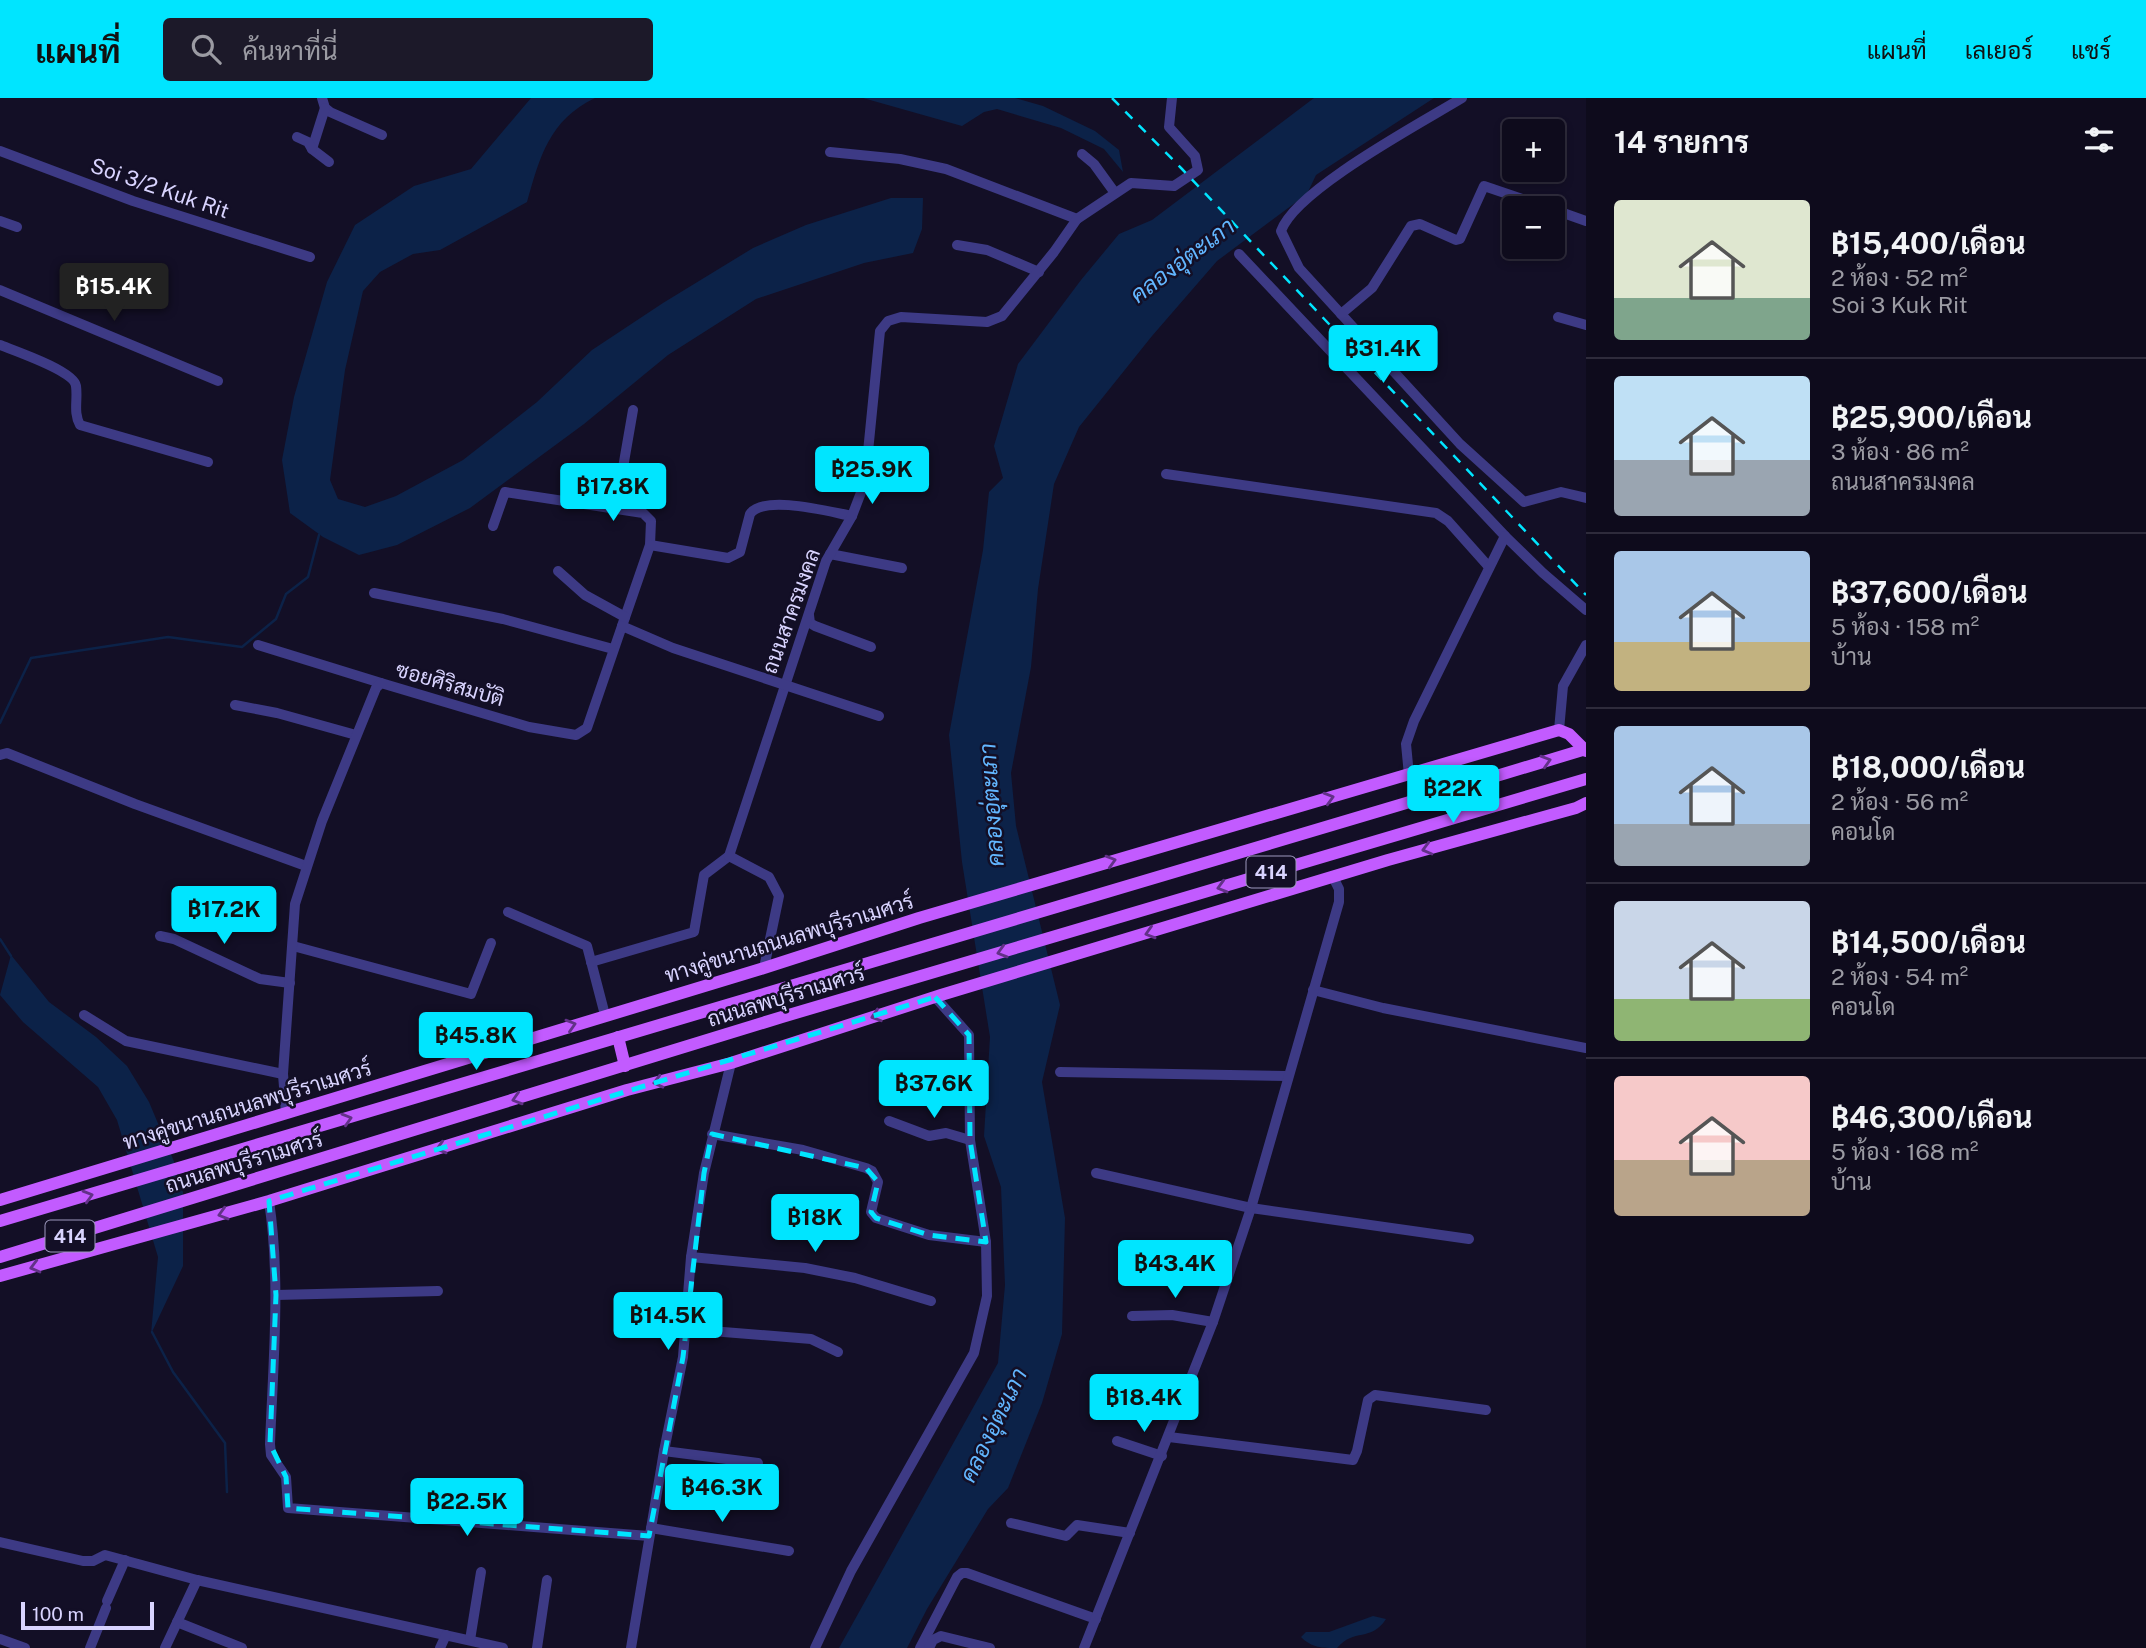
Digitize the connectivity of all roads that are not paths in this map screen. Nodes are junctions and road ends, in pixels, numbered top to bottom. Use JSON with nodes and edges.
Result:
{"nodes":[{"id":1,"x":1171,"y":98,"type":"edge"},
{"id":2,"x":1462,"y":98,"type":"edge"},
{"id":3,"x":323,"y":103,"type":"edge"},
{"id":4,"x":382,"y":135,"type":"dead end"},
{"id":5,"x":297,"y":136,"type":"dead end"},
{"id":6,"x":312,"y":149,"type":"junction"},
{"id":7,"x":0,"y":151,"type":"edge"},
{"id":8,"x":830,"y":152,"type":"dead end"},
{"id":9,"x":1082,"y":154,"type":"dead end"},
{"id":10,"x":329,"y":162,"type":"dead end"},
{"id":11,"x":1115,"y":193,"type":"junction"},
{"id":12,"x":1513,"y":196,"type":"edge"},
{"id":13,"x":1565,"y":214,"type":"edge"},
{"id":14,"x":1077,"y":219,"type":"junction"},
{"id":15,"x":0,"y":220,"type":"edge"},
{"id":16,"x":1586,"y":221,"type":"edge"},
{"id":17,"x":17,"y":227,"type":"dead end"},
{"id":18,"x":957,"y":245,"type":"dead end"},
{"id":19,"x":1239,"y":254,"type":"dead end"},
{"id":20,"x":310,"y":257,"type":"dead end"},
{"id":21,"x":1039,"y":272,"type":"junction"},
{"id":22,"x":0,"y":290,"type":"edge"},
{"id":23,"x":1341,"y":314,"type":"junction"},
{"id":24,"x":1558,"y":317,"type":"dead end"},
{"id":25,"x":1586,"y":325,"type":"edge"},
{"id":26,"x":0,"y":345,"type":"edge"},
{"id":27,"x":218,"y":382,"type":"dead end"},
{"id":28,"x":633,"y":410,"type":"dead end"},
{"id":29,"x":208,"y":462,"type":"dead end"},
{"id":30,"x":1166,"y":474,"type":"dead end"},
{"id":31,"x":585,"y":491,"type":"dead end"},
{"id":32,"x":1586,"y":498,"type":"edge"},
{"id":33,"x":583,"y":503,"type":"junction"},
{"id":34,"x":616,"y":508,"type":"junction"},
{"id":35,"x":852,"y":516,"type":"junction"},
{"id":36,"x":494,"y":526,"type":"dead end"},
{"id":37,"x":1505,"y":536,"type":"junction"},
{"id":38,"x":650,"y":545,"type":"junction"},
{"id":39,"x":830,"y":554,"type":"junction"},
{"id":40,"x":1489,"y":567,"type":"junction"},
{"id":41,"x":902,"y":568,"type":"dead end"},
{"id":42,"x":558,"y":571,"type":"dead end"},
{"id":43,"x":374,"y":593,"type":"dead end"},
{"id":44,"x":1586,"y":610,"type":"edge"},
{"id":45,"x":809,"y":615,"type":"junction"},
{"id":46,"x":624,"y":621,"type":"junction"},
{"id":47,"x":258,"y":645,"type":"dead end"},
{"id":48,"x":1586,"y":645,"type":"edge"},
{"id":49,"x":871,"y":647,"type":"dead end"},
{"id":50,"x":612,"y":649,"type":"junction"},
{"id":51,"x":381,"y":683,"type":"junction"},
{"id":52,"x":785,"y":684,"type":"junction"},
{"id":53,"x":234,"y":705,"type":"dead end"},
{"id":54,"x":879,"y":716,"type":"dead end"},
{"id":55,"x":1559,"y":730,"type":"junction"},
{"id":56,"x":356,"y":735,"type":"junction"},
{"id":57,"x":1586,"y":750,"type":"edge"},
{"id":58,"x":4,"y":754,"type":"edge"},
{"id":59,"x":1409,"y":775,"type":"junction"},
{"id":60,"x":1586,"y":779,"type":"edge"},
{"id":61,"x":1586,"y":803,"type":"edge"},
{"id":62,"x":729,"y":856,"type":"junction"},
{"id":63,"x":1324,"y":857,"type":"junction"},
{"id":64,"x":306,"y":866,"type":"junction"},
{"id":65,"x":1333,"y":877,"type":"junction"},
{"id":66,"x":508,"y":912,"type":"dead end"},
{"id":67,"x":160,"y":936,"type":"dead end"},
{"id":68,"x":491,"y":943,"type":"dead end"},
{"id":69,"x":293,"y":946,"type":"junction"},
{"id":70,"x":591,"y":962,"type":"junction"},
{"id":71,"x":764,"y":968,"type":"junction"},
{"id":72,"x":290,"y":983,"type":"junction"},
{"id":73,"x":1313,"y":990,"type":"junction"},
{"id":74,"x":938,"y":996,"type":"junction"},
{"id":75,"x":84,"y":1015,"type":"dead end"},
{"id":76,"x":605,"y":1015,"type":"junction"},
{"id":77,"x":618,"y":1037,"type":"junction"},
{"id":78,"x":1586,"y":1048,"type":"edge"},
{"id":79,"x":731,"y":1063,"type":"junction"},
{"id":80,"x":625,"y":1066,"type":"junction"},
{"id":81,"x":1060,"y":1072,"type":"dead end"},
{"id":82,"x":283,"y":1074,"type":"junction"},
{"id":83,"x":1287,"y":1076,"type":"junction"},
{"id":84,"x":286,"y":1113,"type":"junction"},
{"id":85,"x":889,"y":1121,"type":"dead end"},
{"id":86,"x":712,"y":1134,"type":"junction"},
{"id":87,"x":970,"y":1140,"type":"junction"},
{"id":88,"x":1096,"y":1173,"type":"dead end"},
{"id":89,"x":0,"y":1200,"type":"edge"},
{"id":90,"x":269,"y":1201,"type":"junction"},
{"id":91,"x":1251,"y":1208,"type":"junction"},
{"id":92,"x":0,"y":1221,"type":"edge"},
{"id":93,"x":1469,"y":1239,"type":"dead end"},
{"id":94,"x":986,"y":1242,"type":"junction"},
{"id":95,"x":0,"y":1257,"type":"edge"},
{"id":96,"x":691,"y":1257,"type":"junction"},
{"id":97,"x":0,"y":1276,"type":"edge"},
{"id":98,"x":438,"y":1291,"type":"dead end"},
{"id":99,"x":276,"y":1295,"type":"junction"},
{"id":100,"x":931,"y":1301,"type":"dead end"},
{"id":101,"x":1132,"y":1316,"type":"dead end"},
{"id":102,"x":1213,"y":1322,"type":"junction"},
{"id":103,"x":686,"y":1329,"type":"junction"},
{"id":104,"x":838,"y":1352,"type":"dead end"},
{"id":105,"x":1486,"y":1410,"type":"dead end"},
{"id":106,"x":1170,"y":1437,"type":"junction"},
{"id":107,"x":1117,"y":1441,"type":"dead end"},
{"id":108,"x":664,"y":1451,"type":"junction"},
{"id":109,"x":1162,"y":1457,"type":"junction"},
{"id":110,"x":758,"y":1463,"type":"dead end"},
{"id":111,"x":1011,"y":1524,"type":"dead end"},
{"id":112,"x":650,"y":1532,"type":"junction"},
{"id":113,"x":1130,"y":1534,"type":"junction"},
{"id":114,"x":0,"y":1542,"type":"edge"},
{"id":115,"x":789,"y":1551,"type":"dead end"},
{"id":116,"x":125,"y":1560,"type":"junction"},
{"id":117,"x":481,"y":1572,"type":"dead end"},
{"id":118,"x":197,"y":1580,"type":"junction"},
{"id":119,"x":547,"y":1580,"type":"dead end"},
{"id":120,"x":1096,"y":1619,"type":"junction"},
{"id":121,"x":177,"y":1622,"type":"junction"},
{"id":122,"x":446,"y":1635,"type":"junction"},
{"id":123,"x":0,"y":1639,"type":"edge"},
{"id":124,"x":470,"y":1640,"type":"junction"},
{"id":125,"x":25,"y":1648,"type":"edge"},
{"id":126,"x":90,"y":1648,"type":"edge"},
{"id":127,"x":165,"y":1648,"type":"edge"},
{"id":128,"x":242,"y":1648,"type":"edge"},
{"id":129,"x":440,"y":1648,"type":"edge"},
{"id":130,"x":503,"y":1648,"type":"edge"},
{"id":131,"x":537,"y":1648,"type":"edge"},
{"id":132,"x":631,"y":1648,"type":"edge"},
{"id":133,"x":815,"y":1648,"type":"edge"},
{"id":134,"x":920,"y":1648,"type":"edge"},
{"id":135,"x":929,"y":1648,"type":"edge"},
{"id":136,"x":990,"y":1648,"type":"edge"},
{"id":137,"x":1084,"y":1648,"type":"edge"}],
"edges":[{"from":1,"to":11,"type":"street","name":"ถนนสาครมงคล"},
{"from":2,"to":23,"type":"street"},
{"from":3,"to":4,"type":"street"},
{"from":3,"to":6,"type":"street"},
{"from":5,"to":6,"type":"street"},
{"from":6,"to":10,"type":"street"},
{"from":7,"to":20,"type":"street","name":"Soi 3/2 Kuk Rit"},
{"from":8,"to":14,"type":"street"},
{"from":9,"to":11,"type":"street"},
{"from":11,"to":14,"type":"street","name":"ถนนสาครมงคล"},
{"from":12,"to":23,"type":"street"},
{"from":13,"to":16,"type":"street"},
{"from":14,"to":21,"type":"street","name":"ถนนสาครมงคล"},
{"from":15,"to":17,"type":"street"},
{"from":18,"to":21,"type":"street"},
{"from":19,"to":37,"type":"street"},
{"from":21,"to":35,"type":"street","name":"ถนนสาครมงคล"},
{"from":22,"to":27,"type":"street"},
{"from":23,"to":32,"type":"street"},
{"from":24,"to":25,"type":"street"},
{"from":26,"to":29,"type":"street"},
{"from":28,"to":34,"type":"street"},
{"from":30,"to":40,"type":"street"},
{"from":31,"to":33,"type":"street"},
{"from":33,"to":34,"type":"street"},
{"from":33,"to":36,"type":"street"},
{"from":34,"to":38,"type":"street"},
{"from":35,"to":38,"type":"street"},
{"from":35,"to":39,"type":"street","name":"ถนนสาครมงคล"},
{"from":37,"to":40,"type":"street"},
{"from":37,"to":44,"type":"street"},
{"from":38,"to":46,"type":"street","name":"ซอยศิริสมบัติ"},
{"from":39,"to":41,"type":"street"},
{"from":39,"to":45,"type":"street","name":"ถนนสาครมงคล"},
{"from":40,"to":59,"type":"street"},
{"from":42,"to":46,"type":"street"},
{"from":43,"to":50,"type":"street"},
{"from":45,"to":49,"type":"street"},
{"from":45,"to":52,"type":"street","name":"ถนนสาครมงคล"},
{"from":46,"to":50,"type":"street","name":"ซอยศิริสมบัติ"},
{"from":46,"to":52,"type":"street"},
{"from":47,"to":51,"type":"street"},
{"from":48,"to":55,"type":"street"},
{"from":50,"to":51,"type":"street","name":"ซอยศิริสมบัติ"},
{"from":51,"to":56,"type":"street","name":"ซอยศิริสมบัติ"},
{"from":52,"to":54,"type":"street"},
{"from":52,"to":62,"type":"street","name":"ถนนสาครมงคล"},
{"from":53,"to":56,"type":"street"},
{"from":55,"to":57,"type":"main road","number":"414"},
{"from":55,"to":59,"type":"main road","name":"ทางคู่ขนานถนนลพบุรีราเมศวร์"},
{"from":56,"to":64,"type":"street","name":"ซอยศิริสมบัติ"},
{"from":77,"to":57,"type":"main road","name":"ถนนลพบุรีราเมศวร์","number":"414","one_way":true,"bridge":true},
{"from":58,"to":64,"type":"street"},
{"from":71,"to":59,"type":"main road","name":"ทางคู่ขนานถนนลพบุรีราเมศวร์","one_way":true},
{"from":60,"to":63,"type":"main road","name":"ถนนลพบุรีราเมศวร์","number":"414"},
{"from":61,"to":65,"type":"main road","number":"414","one_way":true},
{"from":62,"to":70,"type":"street"},
{"from":62,"to":71,"type":"street"},
{"from":63,"to":65,"type":"main road"},
{"from":63,"to":80,"type":"main road","name":"ถนนลพบุรีราเมศวร์","number":"414","one_way":true},
{"from":64,"to":69,"type":"street","name":"ซอยศิริสมบัติ"},
{"from":65,"to":73,"type":"street"},
{"from":65,"to":74,"type":"main road","number":"414","one_way":true},
{"from":66,"to":70,"type":"street"},
{"from":67,"to":72,"type":"street"},
{"from":68,"to":69,"type":"street"},
{"from":69,"to":72,"type":"street","name":"ซอยศิริสมบัติ"},
{"from":70,"to":76,"type":"street"},
{"from":71,"to":76,"type":"main road","name":"ทางคู่ขนานถนนลพบุรีราเมศวร์"},
{"from":72,"to":82,"type":"street","name":"ซอยศิริสมบัติ"},
{"from":73,"to":78,"type":"street"},
{"from":73,"to":83,"type":"street"},
{"from":74,"to":79,"type":"main road","number":"414","one_way":true},
{"from":74,"to":87,"type":"street"},
{"from":75,"to":82,"type":"street"},
{"from":84,"to":76,"type":"main road","name":"ทางคู่ขนานถนนลพบุรีราเมศวร์","one_way":true},
{"from":77,"to":80,"type":"main road"},
{"from":92,"to":77,"type":"main road","name":"ถนนลพบุรีราเมศวร์","number":"414","one_way":true},
{"from":79,"to":86,"type":"street"},
{"from":79,"to":90,"type":"main road","number":"414","one_way":true},
{"from":80,"to":95,"type":"main road","name":"ถนนลพบุรีราเมศวร์","number":"414","one_way":true},
{"from":81,"to":83,"type":"street"},
{"from":82,"to":84,"type":"street","name":"ซอยศิริสมบัติ"},
{"from":83,"to":91,"type":"street"},
{"from":84,"to":89,"type":"main road","name":"ทางคู่ขนานถนนลพบุรีราเมศวร์"},
{"from":85,"to":87,"type":"street"},
{"from":86,"to":94,"type":"street"},
{"from":86,"to":96,"type":"street"},
{"from":87,"to":94,"type":"street"},
{"from":88,"to":91,"type":"street"},
{"from":90,"to":97,"type":"main road","number":"414","one_way":true},
{"from":90,"to":99,"type":"street"},
{"from":91,"to":93,"type":"street"},
{"from":91,"to":102,"type":"street"},
{"from":94,"to":133,"type":"street"},
{"from":96,"to":100,"type":"street"},
{"from":96,"to":103,"type":"street"},
{"from":98,"to":99,"type":"street"},
{"from":99,"to":112,"type":"street"},
{"from":101,"to":102,"type":"street"},
{"from":102,"to":106,"type":"street"},
{"from":103,"to":104,"type":"street"},
{"from":103,"to":108,"type":"street"},
{"from":105,"to":106,"type":"street"},
{"from":106,"to":109,"type":"street"},
{"from":107,"to":109,"type":"street"},
{"from":108,"to":110,"type":"street"},
{"from":108,"to":112,"type":"street"},
{"from":109,"to":113,"type":"street"},
{"from":111,"to":113,"type":"street"},
{"from":112,"to":115,"type":"street"},
{"from":112,"to":132,"type":"street"},
{"from":113,"to":120,"type":"street"},
{"from":114,"to":116,"type":"street"},
{"from":116,"to":118,"type":"street"},
{"from":116,"to":126,"type":"street"},
{"from":117,"to":124,"type":"street"},
{"from":118,"to":121,"type":"street"},
{"from":118,"to":122,"type":"street"},
{"from":119,"to":131,"type":"street"},
{"from":120,"to":134,"type":"street"},
{"from":120,"to":137,"type":"street"},
{"from":121,"to":127,"type":"street"},
{"from":121,"to":128,"type":"street"},
{"from":122,"to":124,"type":"street"},
{"from":122,"to":129,"type":"street"},
{"from":123,"to":125,"type":"street"},
{"from":124,"to":130,"type":"street"},
{"from":135,"to":136,"type":"street"}]}
